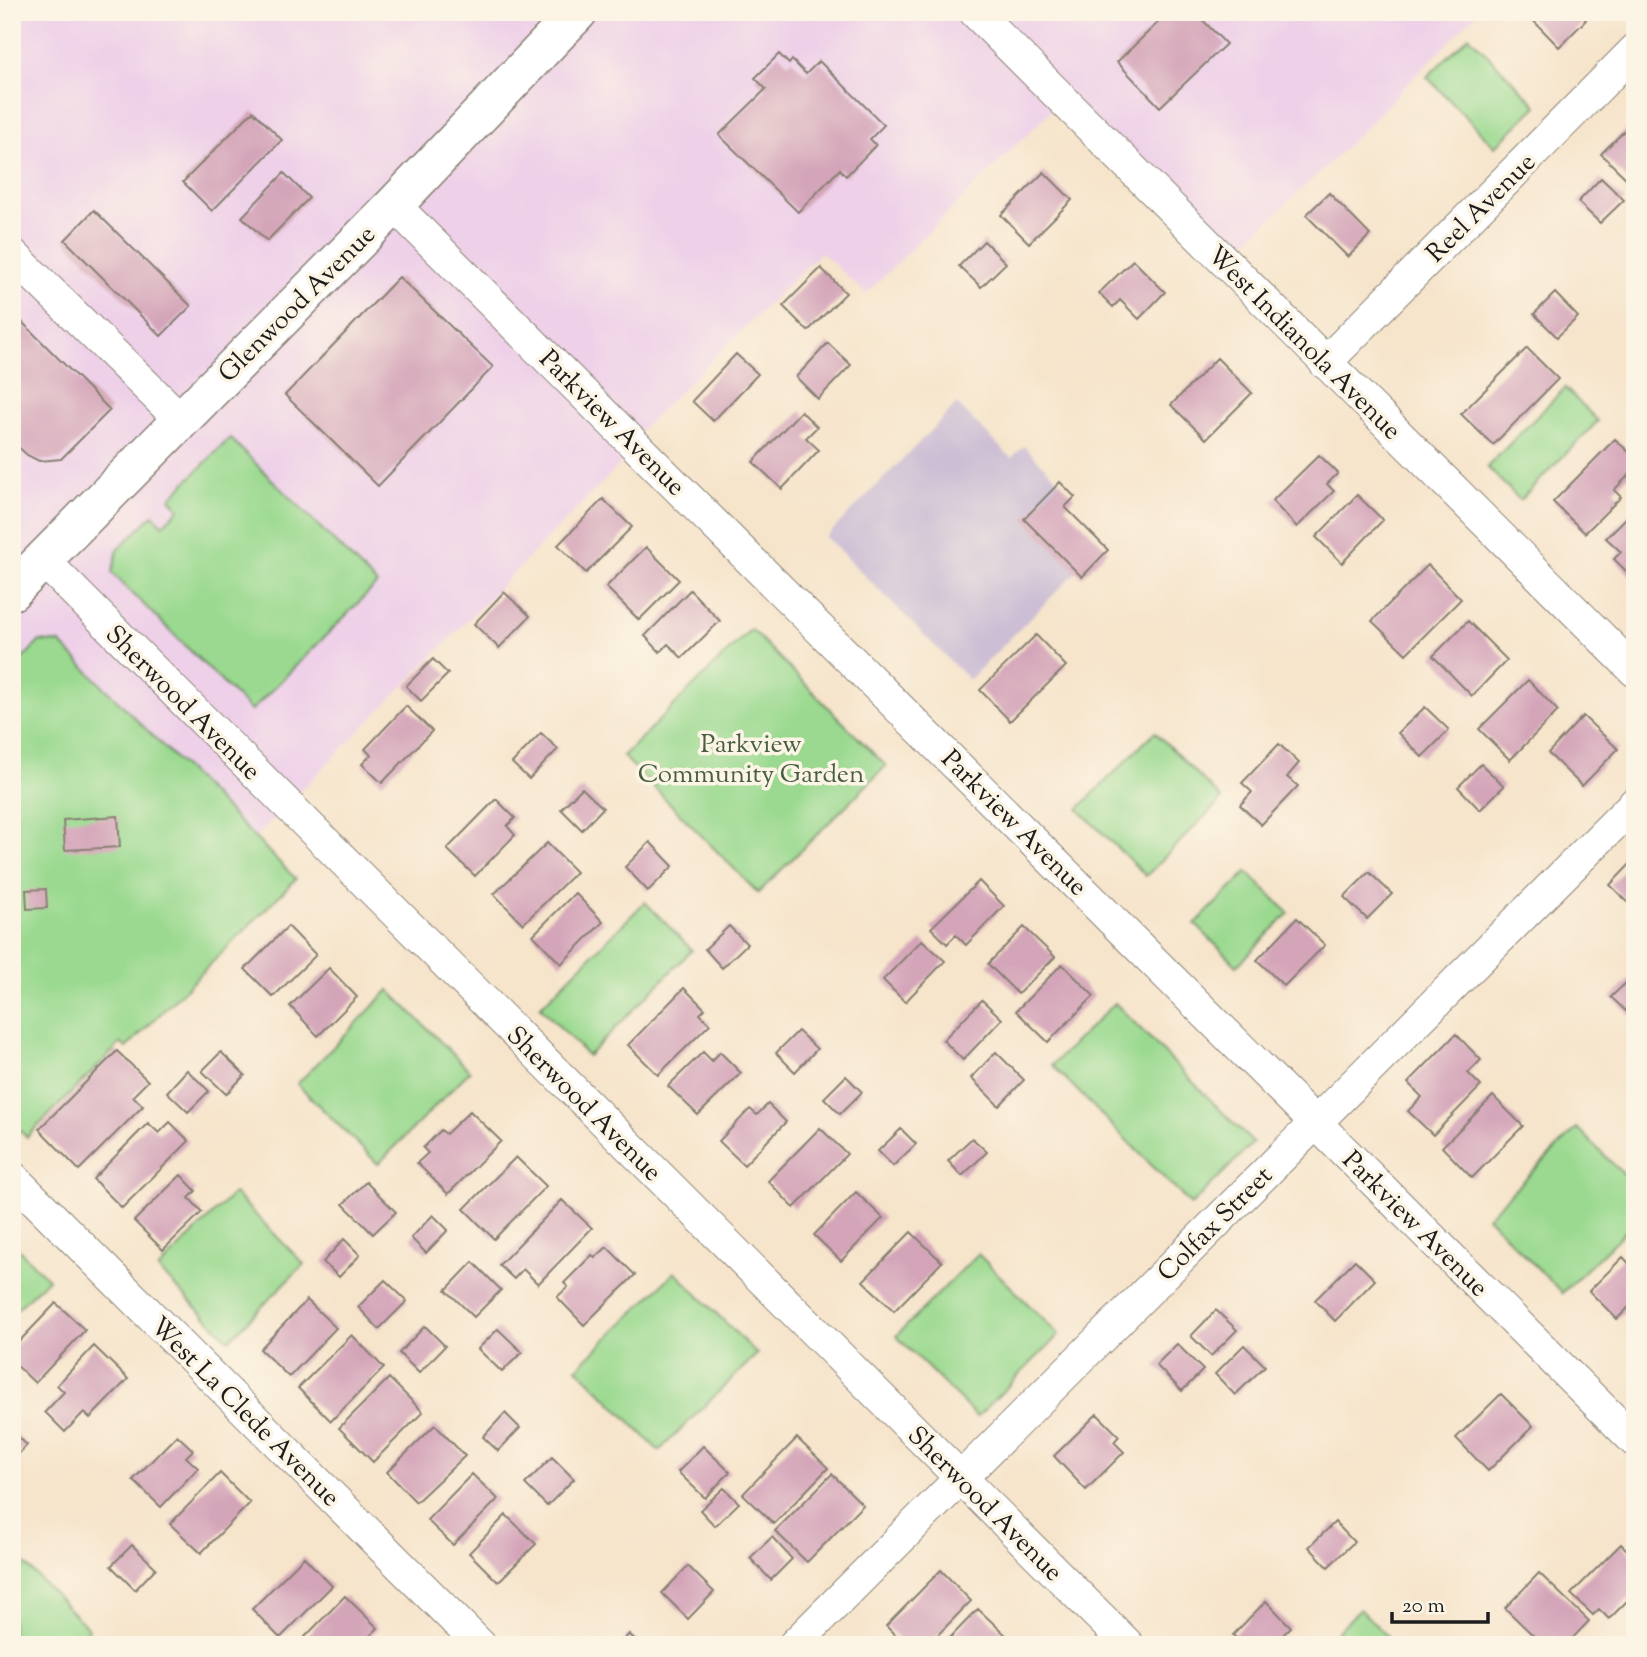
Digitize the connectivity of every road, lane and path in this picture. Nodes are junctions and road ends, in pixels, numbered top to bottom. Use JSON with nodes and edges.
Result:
{"nodes":[{"id":1,"x":578,"y":12,"type":"edge"},
{"id":2,"x":975,"y":12,"type":"edge"},
{"id":3,"x":1635,"y":50,"type":"edge"},
{"id":4,"x":394,"y":205,"type":"junction"},
{"id":5,"x":12,"y":254,"type":"edge"},
{"id":6,"x":1325,"y":363,"type":"junction"},
{"id":7,"x":180,"y":419,"type":"junction"},
{"id":8,"x":43,"y":560,"type":"junction"},
{"id":9,"x":12,"y":591,"type":"edge"},
{"id":10,"x":1635,"y":671,"type":"edge"},
{"id":11,"x":1635,"y":803,"type":"edge"},
{"id":12,"x":1315,"y":1122,"type":"junction"},
{"id":13,"x":12,"y":1177,"type":"edge"},
{"id":14,"x":1635,"y":1441,"type":"edge"},
{"id":15,"x":961,"y":1477,"type":"junction"},
{"id":16,"x":480,"y":1645,"type":"edge"},
{"id":17,"x":794,"y":1645,"type":"edge"},
{"id":18,"x":1128,"y":1645,"type":"edge"}],
"edges":[{"from":1,"to":4,"type":"main road","name":"Glenwood Avenue"},
{"from":2,"to":6,"type":"street","name":"West Indianola Avenue"},
{"from":3,"to":6,"type":"street","name":"Reel Avenue"},
{"from":4,"to":7,"type":"main road","name":"Glenwood Avenue"},
{"from":4,"to":12,"type":"street","name":"Parkview Avenue"},
{"from":5,"to":7,"type":"street"},
{"from":6,"to":10,"type":"street","name":"West Indianola Avenue"},
{"from":7,"to":8,"type":"main road","name":"Glenwood Avenue"},
{"from":8,"to":9,"type":"main road","name":"Glenwood Avenue"},
{"from":8,"to":15,"type":"street","name":"Sherwood Avenue"},
{"from":11,"to":12,"type":"street","name":"Colfax Street"},
{"from":12,"to":14,"type":"street","name":"Parkview Avenue"},
{"from":12,"to":15,"type":"street","name":"Colfax Street"},
{"from":13,"to":16,"type":"street","name":"West La Clede Avenue"},
{"from":15,"to":17,"type":"street","name":"Colfax Street"},
{"from":15,"to":18,"type":"street","name":"Sherwood Avenue"}]}
